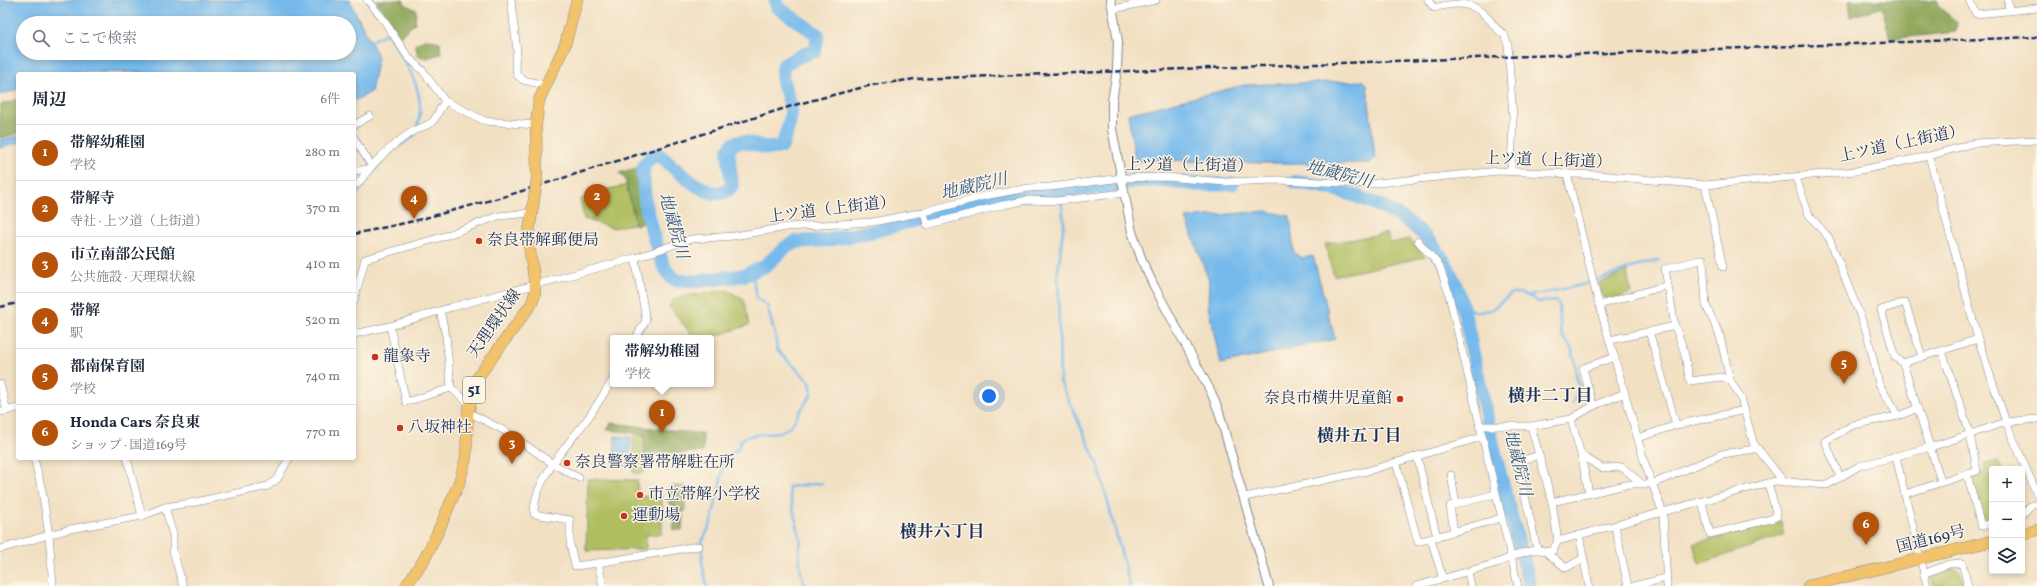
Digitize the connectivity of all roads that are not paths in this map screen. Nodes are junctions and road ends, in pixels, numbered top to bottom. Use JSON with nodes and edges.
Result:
{"nodes":[{"id":1,"x":367,"y":0,"type":"edge"},
{"id":2,"x":511,"y":0,"type":"edge"},
{"id":3,"x":578,"y":0,"type":"edge"},
{"id":4,"x":1111,"y":0,"type":"edge"},
{"id":5,"x":1156,"y":0,"type":"edge"},
{"id":6,"x":1428,"y":0,"type":"edge"},
{"id":7,"x":1968,"y":0,"type":"edge"},
{"id":8,"x":2008,"y":0,"type":"edge"},
{"id":9,"x":2037,"y":8,"type":"edge"},
{"id":10,"x":1114,"y":9,"type":"junction"},
{"id":11,"x":2009,"y":11,"type":"junction"},
{"id":12,"x":545,"y":85,"type":"junction"},
{"id":13,"x":445,"y":101,"type":"junction"},
{"id":14,"x":370,"y":116,"type":"dead end"},
{"id":15,"x":356,"y":124,"type":"edge"},
{"id":16,"x":536,"y":125,"type":"junction"},
{"id":17,"x":2037,"y":140,"type":"edge"},
{"id":18,"x":356,"y":142,"type":"edge"},
{"id":19,"x":1929,"y":156,"type":"junction"},
{"id":20,"x":370,"y":167,"type":"junction"},
{"id":21,"x":356,"y":170,"type":"edge"},
{"id":22,"x":1511,"y":171,"type":"junction"},
{"id":23,"x":1567,"y":174,"type":"junction"},
{"id":24,"x":1122,"y":178,"type":"junction"},
{"id":25,"x":1796,"y":178,"type":"junction"},
{"id":26,"x":358,"y":184,"type":"dead end"},
{"id":27,"x":1705,"y":185,"type":"junction"},
{"id":28,"x":1124,"y":193,"type":"junction"},
{"id":29,"x":924,"y":213,"type":"junction"},
{"id":30,"x":531,"y":214,"type":"junction"},
{"id":31,"x":1418,"y":241,"type":"dead end"},
{"id":32,"x":635,"y":258,"type":"junction"},
{"id":33,"x":1723,"y":267,"type":"dead end"},
{"id":34,"x":535,"y":285,"type":"junction"},
{"id":35,"x":1668,"y":285,"type":"junction"},
{"id":36,"x":356,"y":293,"type":"edge"},
{"id":37,"x":1599,"y":305,"type":"junction"},
{"id":38,"x":440,"y":311,"type":"junction"},
{"id":39,"x":390,"y":326,"type":"junction"},
{"id":40,"x":1675,"y":326,"type":"junction"},
{"id":41,"x":1649,"y":331,"type":"junction"},
{"id":42,"x":356,"y":334,"type":"edge"},
{"id":43,"x":638,"y":335,"type":"edge"},
{"id":44,"x":1978,"y":339,"type":"junction"},
{"id":45,"x":1610,"y":340,"type":"junction"},
{"id":46,"x":1942,"y":350,"type":"junction"},
{"id":47,"x":1615,"y":357,"type":"junction"},
{"id":48,"x":1922,"y":357,"type":"junction"},
{"id":49,"x":1903,"y":363,"type":"junction"},
{"id":50,"x":1730,"y":380,"type":"junction"},
{"id":51,"x":0,"y":384,"type":"edge"},
{"id":52,"x":610,"y":384,"type":"edge"},
{"id":53,"x":451,"y":388,"type":"junction"},
{"id":54,"x":1626,"y":393,"type":"junction"},
{"id":55,"x":1593,"y":406,"type":"junction"},
{"id":56,"x":469,"y":408,"type":"junction"},
{"id":57,"x":1918,"y":408,"type":"junction"},
{"id":58,"x":16,"y":409,"type":"edge"},
{"id":59,"x":1744,"y":410,"type":"junction"},
{"id":60,"x":3,"y":412,"type":"edge"},
{"id":61,"x":1898,"y":416,"type":"junction"},
{"id":62,"x":1570,"y":419,"type":"junction"},
{"id":63,"x":2037,"y":419,"type":"edge"},
{"id":64,"x":2006,"y":422,"type":"junction"},
{"id":65,"x":1676,"y":425,"type":"junction"},
{"id":66,"x":1483,"y":426,"type":"junction"},
{"id":67,"x":1531,"y":426,"type":"junction"},
{"id":68,"x":1970,"y":434,"type":"junction"},
{"id":69,"x":1482,"y":437,"type":"junction"},
{"id":70,"x":1638,"y":438,"type":"junction"},
{"id":71,"x":1754,"y":444,"type":"junction"},
{"id":72,"x":1931,"y":448,"type":"junction"},
{"id":73,"x":1539,"y":455,"type":"junction"},
{"id":74,"x":1581,"y":455,"type":"junction"},
{"id":75,"x":1417,"y":456,"type":"junction"},
{"id":76,"x":1896,"y":457,"type":"junction"},
{"id":77,"x":34,"y":460,"type":"edge"},
{"id":78,"x":128,"y":460,"type":"edge"},
{"id":79,"x":288,"y":460,"type":"edge"},
{"id":80,"x":1396,"y":462,"type":"junction"},
{"id":81,"x":553,"y":464,"type":"junction"},
{"id":82,"x":1967,"y":474,"type":"junction"},
{"id":83,"x":1451,"y":475,"type":"dead end"},
{"id":84,"x":1840,"y":477,"type":"junction"},
{"id":85,"x":579,"y":478,"type":"dead end"},
{"id":86,"x":1941,"y":481,"type":"junction"},
{"id":87,"x":1784,"y":482,"type":"junction"},
{"id":88,"x":1641,"y":483,"type":"junction"},
{"id":89,"x":1768,"y":483,"type":"junction"},
{"id":90,"x":1652,"y":484,"type":"junction"},
{"id":91,"x":1589,"y":493,"type":"junction"},
{"id":92,"x":1496,"y":494,"type":"junction"},
{"id":93,"x":1905,"y":494,"type":"junction"},
{"id":94,"x":2037,"y":494,"type":"edge"},
{"id":95,"x":1245,"y":497,"type":"junction"},
{"id":96,"x":1552,"y":502,"type":"junction"},
{"id":97,"x":1702,"y":502,"type":"junction"},
{"id":98,"x":1456,"y":504,"type":"junction"},
{"id":99,"x":2037,"y":504,"type":"edge"},
{"id":100,"x":165,"y":507,"type":"junction"},
{"id":101,"x":2025,"y":512,"type":"edge"},
{"id":102,"x":1663,"y":513,"type":"junction"},
{"id":103,"x":142,"y":516,"type":"junction"},
{"id":104,"x":1501,"y":518,"type":"junction"},
{"id":105,"x":1989,"y":524,"type":"edge"},
{"id":106,"x":1615,"y":526,"type":"junction"},
{"id":107,"x":2037,"y":530,"type":"edge"},
{"id":108,"x":1454,"y":532,"type":"junction"},
{"id":109,"x":2025,"y":533,"type":"edge"},
{"id":110,"x":49,"y":535,"type":"junction"},
{"id":111,"x":1579,"y":535,"type":"junction"},
{"id":112,"x":1434,"y":538,"type":"junction"},
{"id":113,"x":1558,"y":541,"type":"junction"},
{"id":114,"x":1989,"y":542,"type":"edge"},
{"id":115,"x":699,"y":546,"type":"dead end"},
{"id":116,"x":0,"y":549,"type":"edge"},
{"id":117,"x":1537,"y":549,"type":"junction"},
{"id":118,"x":1548,"y":553,"type":"junction"},
{"id":119,"x":1517,"y":555,"type":"junction"},
{"id":120,"x":1584,"y":558,"type":"junction"},
{"id":121,"x":1919,"y":559,"type":"junction"},
{"id":122,"x":598,"y":563,"type":"junction"},
{"id":123,"x":1468,"y":572,"type":"junction"},
{"id":124,"x":1924,"y":574,"type":"junction"},
{"id":125,"x":1666,"y":578,"type":"junction"},
{"id":126,"x":1443,"y":579,"type":"junction"},
{"id":127,"x":1835,"y":583,"type":"edge"},
{"id":128,"x":1428,"y":585,"type":"edge"},
{"id":129,"x":53,"y":586,"type":"edge"},
{"id":130,"x":184,"y":586,"type":"edge"},
{"id":131,"x":406,"y":586,"type":"edge"},
{"id":132,"x":603,"y":586,"type":"edge"},
{"id":133,"x":1269,"y":586,"type":"edge"},
{"id":134,"x":1417,"y":586,"type":"edge"},
{"id":135,"x":1471,"y":586,"type":"edge"},
{"id":136,"x":1518,"y":586,"type":"edge"},
{"id":137,"x":1589,"y":586,"type":"edge"},
{"id":138,"x":1628,"y":586,"type":"edge"},
{"id":139,"x":1634,"y":586,"type":"edge"},
{"id":140,"x":1667,"y":586,"type":"edge"},
{"id":141,"x":1808,"y":586,"type":"edge"},
{"id":142,"x":1927,"y":586,"type":"edge"},
{"id":143,"x":1968,"y":586,"type":"edge"}],
"edges":[{"from":1,"to":13,"type":"street"},
{"from":2,"to":12,"type":"street"},
{"from":3,"to":12,"type":"main road","name":"天理環状線","number":"51"},
{"from":4,"to":10,"type":"street"},
{"from":5,"to":10,"type":"street"},
{"from":6,"to":22,"type":"street"},
{"from":7,"to":11,"type":"street"},
{"from":8,"to":11,"type":"street"},
{"from":9,"to":11,"type":"street"},
{"from":10,"to":24,"type":"street"},
{"from":12,"to":16,"type":"main road","name":"天理環状線","number":"51"},
{"from":13,"to":16,"type":"street"},
{"from":13,"to":20,"type":"street"},
{"from":14,"to":15,"type":"street"},
{"from":16,"to":30,"type":"main road","name":"天理環状線","number":"51","bridge":true},
{"from":17,"to":19,"type":"street","name":"上ツ道（上街道）"},
{"from":18,"to":20,"type":"street"},
{"from":19,"to":25,"type":"street","name":"上ツ道（上街道）"},
{"from":19,"to":44,"type":"street"},
{"from":20,"to":21,"type":"street"},
{"from":20,"to":26,"type":"street"},
{"from":22,"to":23,"type":"street","name":"上ツ道（上街道）"},
{"from":22,"to":24,"type":"street","name":"上ツ道（上街道）"},
{"from":23,"to":27,"type":"street","name":"上ツ道（上街道）"},
{"from":23,"to":37,"type":"street"},
{"from":24,"to":28,"type":"street"},
{"from":24,"to":29,"type":"street","name":"上ツ道（上街道）"},
{"from":25,"to":27,"type":"street","name":"上ツ道（上街道）"},
{"from":25,"to":61,"type":"street"},
{"from":27,"to":33,"type":"street"},
{"from":28,"to":29,"type":"street"},
{"from":28,"to":95,"type":"street"},
{"from":29,"to":32,"type":"street","name":"上ツ道（上街道）"},
{"from":30,"to":34,"type":"main road","name":"天理環状線","number":"51"},
{"from":30,"to":36,"type":"street"},
{"from":31,"to":66,"type":"street"},
{"from":32,"to":34,"type":"street","name":"上ツ道（上街道）"},
{"from":32,"to":43,"type":"street"},
{"from":34,"to":38,"type":"street","name":"上ツ道（上街道）"},
{"from":34,"to":56,"type":"main road","name":"天理環状線","number":"51"},
{"from":35,"to":37,"type":"street"},
{"from":35,"to":40,"type":"street"},
{"from":35,"to":50,"type":"street"},
{"from":37,"to":45,"type":"street"},
{"from":38,"to":39,"type":"street","name":"上ツ道（上街道）"},
{"from":38,"to":53,"type":"street"},
{"from":39,"to":42,"type":"street","name":"上ツ道（上街道）"},
{"from":39,"to":53,"type":"street"},
{"from":40,"to":41,"type":"street"},
{"from":40,"to":50,"type":"street"},
{"from":41,"to":45,"type":"street"},
{"from":41,"to":65,"type":"street"},
{"from":44,"to":46,"type":"street"},
{"from":44,"to":64,"type":"street"},
{"from":45,"to":47,"type":"street"},
{"from":46,"to":48,"type":"street"},
{"from":46,"to":68,"type":"street"},
{"from":47,"to":54,"type":"street"},
{"from":47,"to":55,"type":"street"},
{"from":48,"to":49,"type":"street"},
{"from":48,"to":49,"type":"street"},
{"from":49,"to":57,"type":"street"},
{"from":50,"to":59,"type":"street"},
{"from":51,"to":60,"type":"street"},
{"from":52,"to":81,"type":"street"},
{"from":53,"to":56,"type":"street"},
{"from":54,"to":55,"type":"street"},
{"from":54,"to":70,"type":"street"},
{"from":55,"to":62,"type":"street"},
{"from":56,"to":81,"type":"street"},
{"from":56,"to":131,"type":"main road","name":"天理環状線","number":"51"},
{"from":57,"to":61,"type":"street"},
{"from":57,"to":72,"type":"street"},
{"from":58,"to":60,"type":"street"},
{"from":59,"to":65,"type":"street"},
{"from":59,"to":71,"type":"street"},
{"from":61,"to":84,"type":"street"},
{"from":62,"to":67,"type":"street"},
{"from":62,"to":74,"type":"street"},
{"from":63,"to":64,"type":"street"},
{"from":64,"to":68,"type":"street"},
{"from":64,"to":94,"type":"street"},
{"from":65,"to":70,"type":"street"},
{"from":66,"to":67,"type":"street"},
{"from":66,"to":69,"type":"street"},
{"from":67,"to":73,"type":"street"},
{"from":68,"to":72,"type":"street"},
{"from":68,"to":82,"type":"street"},
{"from":69,"to":75,"type":"street"},
{"from":69,"to":92,"type":"street"},
{"from":70,"to":90,"type":"street"},
{"from":71,"to":87,"type":"street"},
{"from":71,"to":90,"type":"street"},
{"from":72,"to":76,"type":"street"},
{"from":72,"to":86,"type":"street"},
{"from":73,"to":96,"type":"street"},
{"from":73,"to":117,"type":"street"},
{"from":74,"to":88,"type":"street"},
{"from":74,"to":91,"type":"street"},
{"from":75,"to":80,"type":"street"},
{"from":75,"to":112,"type":"street"},
{"from":76,"to":84,"type":"street"},
{"from":76,"to":93,"type":"street"},
{"from":77,"to":110,"type":"street"},
{"from":78,"to":103,"type":"street"},
{"from":79,"to":100,"type":"street"},
{"from":80,"to":95,"type":"street"},
{"from":80,"to":112,"type":"street"},
{"from":81,"to":85,"type":"street"},
{"from":81,"to":122,"type":"street"},
{"from":82,"to":86,"type":"street"},
{"from":82,"to":105,"type":"street"},
{"from":83,"to":98,"type":"street"},
{"from":84,"to":87,"type":"street"},
{"from":86,"to":93,"type":"street"},
{"from":87,"to":89,"type":"street"},
{"from":88,"to":90,"type":"street"},
{"from":88,"to":91,"type":"street"},
{"from":89,"to":97,"type":"street"},
{"from":89,"to":97,"type":"street"},
{"from":90,"to":102,"type":"street"},
{"from":91,"to":96,"type":"street"},
{"from":92,"to":98,"type":"street"},
{"from":92,"to":104,"type":"street"},
{"from":93,"to":121,"type":"street"},
{"from":95,"to":133,"type":"street"},
{"from":96,"to":113,"type":"street"},
{"from":97,"to":102,"type":"street"},
{"from":98,"to":108,"type":"street"},
{"from":99,"to":101,"type":"street"},
{"from":100,"to":103,"type":"street"},
{"from":100,"to":130,"type":"street"},
{"from":102,"to":106,"type":"street"},
{"from":102,"to":125,"type":"street"},
{"from":103,"to":110,"type":"street"},
{"from":104,"to":108,"type":"street"},
{"from":104,"to":119,"type":"street"},
{"from":106,"to":111,"type":"street"},
{"from":106,"to":138,"type":"street"},
{"from":107,"to":109,"type":"main road"},
{"from":108,"to":112,"type":"street"},
{"from":110,"to":116,"type":"street"},
{"from":110,"to":129,"type":"street"},
{"from":111,"to":113,"type":"street"},
{"from":111,"to":120,"type":"street"},
{"from":112,"to":126,"type":"street"},
{"from":113,"to":118,"type":"street"},
{"from":114,"to":121,"type":"main road","name":"国道169号"},
{"from":115,"to":122,"type":"street"},
{"from":117,"to":118,"type":"street"},
{"from":117,"to":119,"type":"street"},
{"from":118,"to":120,"type":"street"},
{"from":119,"to":123,"type":"street"},
{"from":119,"to":136,"type":"street"},
{"from":120,"to":137,"type":"street"},
{"from":121,"to":124,"type":"street"},
{"from":121,"to":127,"type":"main road","name":"国道169号"},
{"from":122,"to":132,"type":"street"},
{"from":123,"to":126,"type":"street"},
{"from":123,"to":135,"type":"street"},
{"from":124,"to":142,"type":"street"},
{"from":124,"to":143,"type":"street"},
{"from":125,"to":139,"type":"street"},
{"from":125,"to":140,"type":"street"},
{"from":126,"to":128,"type":"street"},
{"from":127,"to":141,"type":"main road","name":"国道169号"},
{"from":128,"to":134,"type":"street"}]}
